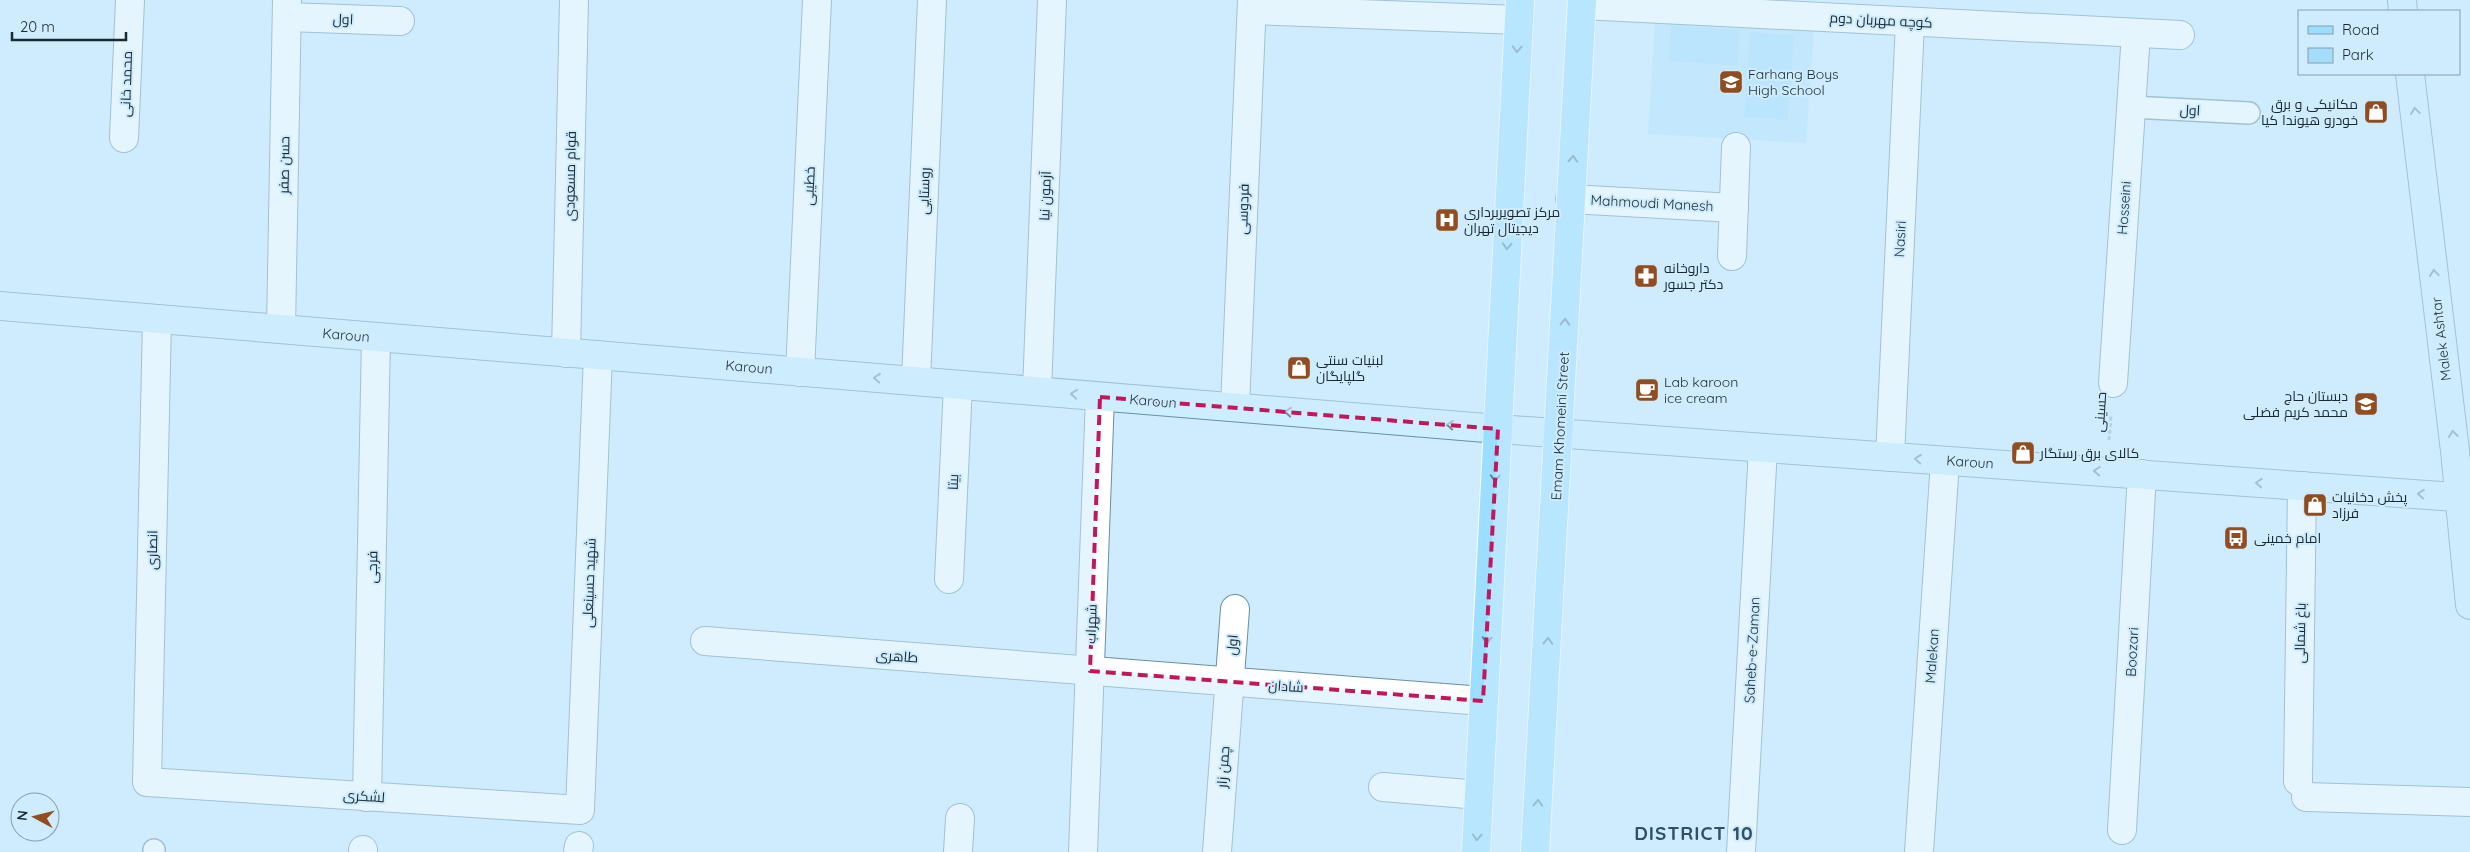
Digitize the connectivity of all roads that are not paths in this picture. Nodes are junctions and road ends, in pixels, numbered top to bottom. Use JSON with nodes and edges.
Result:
{"nodes":[{"id":1,"x":130,"y":0,"type":"edge"},
{"id":2,"x":574,"y":0,"type":"edge"},
{"id":3,"x":817,"y":0,"type":"edge"},
{"id":4,"x":932,"y":0,"type":"edge"},
{"id":5,"x":1052,"y":0,"type":"edge"},
{"id":6,"x":1582,"y":3,"type":"edge"},
{"id":7,"x":1252,"y":5,"type":"edge"},
{"id":8,"x":287,"y":8,"type":"edge"},
{"id":9,"x":1520,"y":10,"type":"edge"},
{"id":10,"x":400,"y":21,"type":"dead end"},
{"id":11,"x":1910,"y":22,"type":"junction"},
{"id":12,"x":2136,"y":33,"type":"junction"},
{"id":13,"x":2180,"y":36,"type":"dead end"},
{"id":14,"x":2410,"y":75,"type":"edge"},
{"id":15,"x":2131,"y":107,"type":"junction"},
{"id":16,"x":2249,"y":113,"type":"dead end"},
{"id":17,"x":124,"y":138,"type":"dead end"},
{"id":18,"x":1736,"y":147,"type":"dead end"},
{"id":19,"x":1570,"y":199,"type":"junction"},
{"id":20,"x":1734,"y":208,"type":"junction"},
{"id":21,"x":1732,"y":256,"type":"dead end"},
{"id":22,"x":0,"y":306,"type":"edge"},
{"id":23,"x":157,"y":319,"type":"junction"},
{"id":24,"x":281,"y":329,"type":"junction"},
{"id":25,"x":376,"y":337,"type":"junction"},
{"id":26,"x":566,"y":353,"type":"junction"},
{"id":27,"x":598,"y":355,"type":"junction"},
{"id":28,"x":800,"y":372,"type":"junction"},
{"id":29,"x":916,"y":381,"type":"junction"},
{"id":30,"x":2113,"y":383,"type":"road end"},
{"id":31,"x":958,"y":385,"type":"junction"},
{"id":32,"x":1037,"y":391,"type":"junction"},
{"id":33,"x":1100,"y":397,"type":"junction"},
{"id":34,"x":1234,"y":407,"type":"junction"},
{"id":35,"x":1498,"y":429,"type":"junction"},
{"id":36,"x":1560,"y":434,"type":"junction"},
{"id":37,"x":1763,"y":448,"type":"junction"},
{"id":38,"x":1890,"y":457,"type":"junction"},
{"id":39,"x":1945,"y":461,"type":"junction"},
{"id":40,"x":2142,"y":474,"type":"junction"},
{"id":41,"x":2302,"y":486,"type":"junction"},
{"id":42,"x":2465,"y":497,"type":"edge"},
{"id":43,"x":950,"y":580,"type":"dead end"},
{"id":44,"x":2470,"y":604,"type":"edge"},
{"id":45,"x":1235,"y":609,"type":"dead end"},
{"id":46,"x":704,"y":641,"type":"dead end"},
{"id":47,"x":1090,"y":670,"type":"junction"},
{"id":48,"x":1229,"y":682,"type":"junction"},
{"id":49,"x":1483,"y":701,"type":"junction"},
{"id":50,"x":147,"y":782,"type":"joint"},
{"id":51,"x":1383,"y":787,"type":"dead end"},
{"id":52,"x":1479,"y":795,"type":"junction"},
{"id":53,"x":367,"y":797,"type":"junction"},
{"id":54,"x":2470,"y":802,"type":"edge"},
{"id":55,"x":580,"y":810,"type":"joint"},
{"id":56,"x":960,"y":818,"type":"dead end"},
{"id":57,"x":2122,"y":830,"type":"dead end"},
{"id":58,"x":958,"y":852,"type":"edge"},
{"id":59,"x":1083,"y":852,"type":"edge"},
{"id":60,"x":1217,"y":852,"type":"edge"},
{"id":61,"x":1476,"y":852,"type":"edge"},
{"id":62,"x":1535,"y":852,"type":"edge"},
{"id":63,"x":1741,"y":852,"type":"edge"},
{"id":64,"x":1919,"y":852,"type":"edge"}],
"edges":[{"from":1,"to":17,"type":"street","name":"محمد خانی"},
{"from":2,"to":26,"type":"street","name":"قوام مسعودی"},
{"from":3,"to":28,"type":"street","name":"خطیبی"},
{"from":4,"to":29,"type":"street","name":"روستایی"},
{"from":5,"to":32,"type":"street","name":"آزمون نیا"},
{"from":6,"to":11,"type":"street","name":"کوچه مهربان دوم"},
{"from":19,"to":6,"type":"main road","name":"Emam Khomeini Street","one_way":true},
{"from":7,"to":9,"type":"street","name":"فردوسی"},
{"from":7,"to":34,"type":"street","name":"فردوسی"},
{"from":8,"to":10,"type":"street","name":"اول"},
{"from":8,"to":24,"type":"street","name":"حسن صفر"},
{"from":9,"to":35,"type":"main road","one_way":true},
{"from":11,"to":12,"type":"street","name":"کوچه مهربان دوم"},
{"from":11,"to":38,"type":"street","name":"Nasiri"},
{"from":12,"to":13,"type":"street","name":"کوچه مهربان دوم"},
{"from":12,"to":15,"type":"street","name":"Hosseini"},
{"from":42,"to":14,"type":"main road","name":"Malek Ashtar","one_way":true},
{"from":15,"to":16,"type":"lane","name":"اول"},
{"from":15,"to":30,"type":"street","name":"Hosseini"},
{"from":18,"to":20,"type":"street"},
{"from":19,"to":20,"type":"street","name":"Mahmoudi Manesh"},
{"from":36,"to":19,"type":"main road","name":"Emam Khomeini Street","one_way":true},
{"from":20,"to":21,"type":"street"},
{"from":22,"to":23,"type":"main road","name":"Karoun"},
{"from":23,"to":24,"type":"main road","name":"Karoun"},
{"from":23,"to":50,"type":"street","name":"انصاری"},
{"from":24,"to":25,"type":"main road","name":"Karoun"},
{"from":25,"to":26,"type":"main road","name":"Karoun"},
{"from":25,"to":53,"type":"street","name":"فرجی"},
{"from":26,"to":27,"type":"main road","name":"Karoun"},
{"from":27,"to":28,"type":"main road","name":"Karoun"},
{"from":27,"to":55,"type":"street","name":"شهید حسینعلی"},
{"from":29,"to":28,"type":"main road","name":"Karoun","one_way":true},
{"from":29,"to":31,"type":"main road","name":"Karoun"},
{"from":31,"to":32,"type":"main road","name":"Karoun"},
{"from":31,"to":43,"type":"street","name":"بیتا"},
{"from":33,"to":32,"type":"main road","name":"Karoun","one_way":true},
{"from":33,"to":34,"type":"main road","name":"Karoun"},
{"from":33,"to":47,"type":"street","name":"شهراب"},
{"from":35,"to":34,"type":"main road","name":"Karoun","one_way":true},
{"from":35,"to":36,"type":"main road","name":"Karoun"},
{"from":35,"to":49,"type":"main road","one_way":true},
{"from":36,"to":37,"type":"main road","name":"Karoun"},
{"from":62,"to":36,"type":"main road","name":"Emam Khomeini Street","one_way":true},
{"from":37,"to":38,"type":"main road","name":"Karoun"},
{"from":37,"to":63,"type":"street","name":"Saheb-e-Zaman"},
{"from":39,"to":38,"type":"main road","name":"Karoun","one_way":true},
{"from":40,"to":39,"type":"main road","name":"Karoun","one_way":true},
{"from":39,"to":64,"type":"street","name":"Malekan"},
{"from":41,"to":40,"type":"main road","name":"Karoun","one_way":true},
{"from":40,"to":57,"type":"street","name":"Boozari"},
{"from":42,"to":41,"type":"main road","name":"Karoun","one_way":true},
{"from":41,"to":54,"type":"street","name":"باغ شمالی"},
{"from":42,"to":44,"type":"main road","name":"Malek Ashtar"},
{"from":45,"to":48,"type":"street","name":"اول"},
{"from":46,"to":47,"type":"street","name":"طاهری"},
{"from":47,"to":48,"type":"street","name":"شادان"},
{"from":47,"to":59,"type":"street","name":"شهراب"},
{"from":48,"to":49,"type":"street","name":"شادان"},
{"from":48,"to":60,"type":"street","name":"چمن زار"},
{"from":49,"to":52,"type":"main road"},
{"from":50,"to":53,"type":"street","name":"لشکری"},
{"from":51,"to":52,"type":"street"},
{"from":52,"to":61,"type":"main road","one_way":true},
{"from":53,"to":55,"type":"street","name":"لشکری"},
{"from":56,"to":58,"type":"street"}]}
